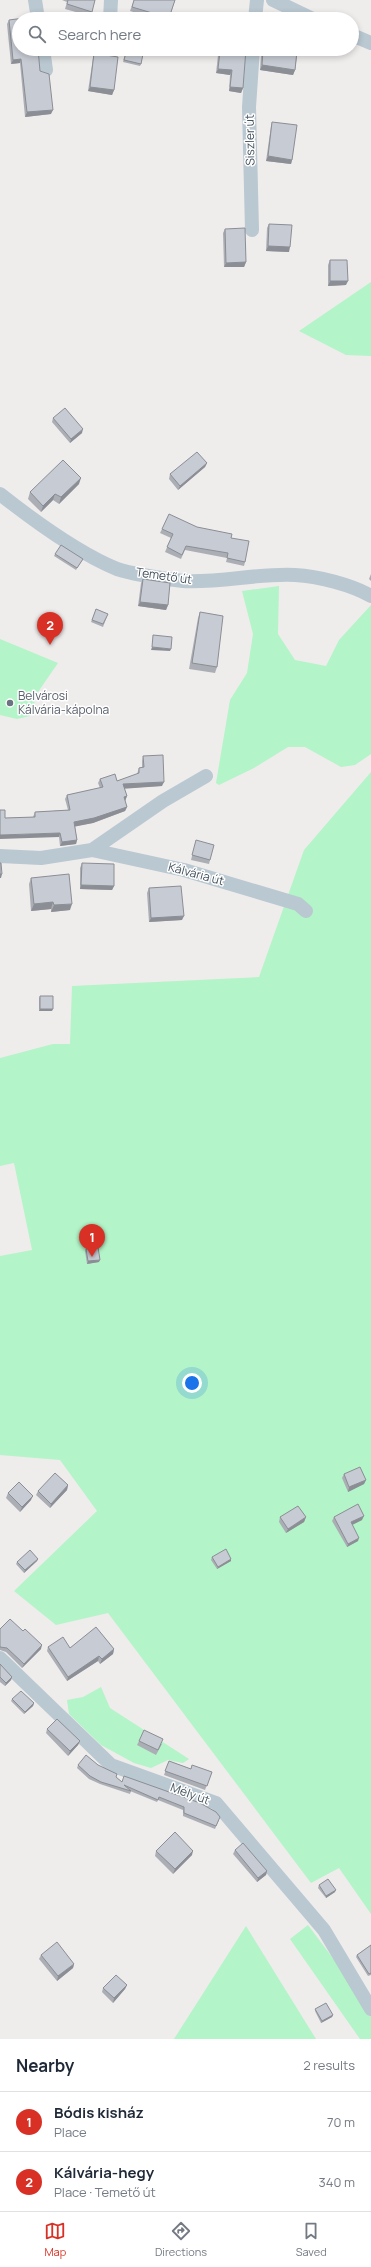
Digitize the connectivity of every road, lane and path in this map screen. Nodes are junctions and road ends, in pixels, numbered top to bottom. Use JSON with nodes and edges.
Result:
{"nodes":[{"id":1,"x":35,"y":0,"type":"edge"},
{"id":2,"x":112,"y":0,"type":"edge"},
{"id":3,"x":257,"y":0,"type":"edge"},
{"id":4,"x":273,"y":0,"type":"edge"},
{"id":5,"x":37,"y":12,"type":"edge"},
{"id":6,"x":111,"y":12,"type":"edge"},
{"id":7,"x":256,"y":12,"type":"edge"},
{"id":8,"x":298,"y":12,"type":"edge"},
{"id":9,"x":359,"y":38,"type":"edge"},
{"id":10,"x":371,"y":42,"type":"edge"},
{"id":11,"x":44,"y":56,"type":"edge"},
{"id":12,"x":253,"y":56,"type":"edge"},
{"id":13,"x":46,"y":70,"type":"dead end"},
{"id":14,"x":252,"y":230,"type":"dead end"},
{"id":15,"x":0,"y":494,"type":"edge"},
{"id":16,"x":371,"y":596,"type":"edge"},
{"id":17,"x":206,"y":776,"type":"dead end"},
{"id":18,"x":92,"y":850,"type":"junction"},
{"id":19,"x":0,"y":856,"type":"edge"},
{"id":20,"x":302,"y":907,"type":"dead end"},
{"id":21,"x":0,"y":1658,"type":"edge"},
{"id":22,"x":371,"y":2009,"type":"edge"}],
"edges":[{"from":1,"to":5,"type":"street"},
{"from":2,"to":6,"type":"street"},
{"from":3,"to":7,"type":"street"},
{"from":4,"to":8,"type":"street"},
{"from":9,"to":10,"type":"street"},
{"from":11,"to":13,"type":"street"},
{"from":12,"to":14,"type":"street","name":"Siszler út"},
{"from":15,"to":16,"type":"street","name":"Temető út"},
{"from":17,"to":18,"type":"street","name":"Kálvária út"},
{"from":18,"to":19,"type":"street","name":"Kálvária út"},
{"from":18,"to":20,"type":"street","name":"Kálvária út"},
{"from":21,"to":22,"type":"street","name":"Mély út"}]}
